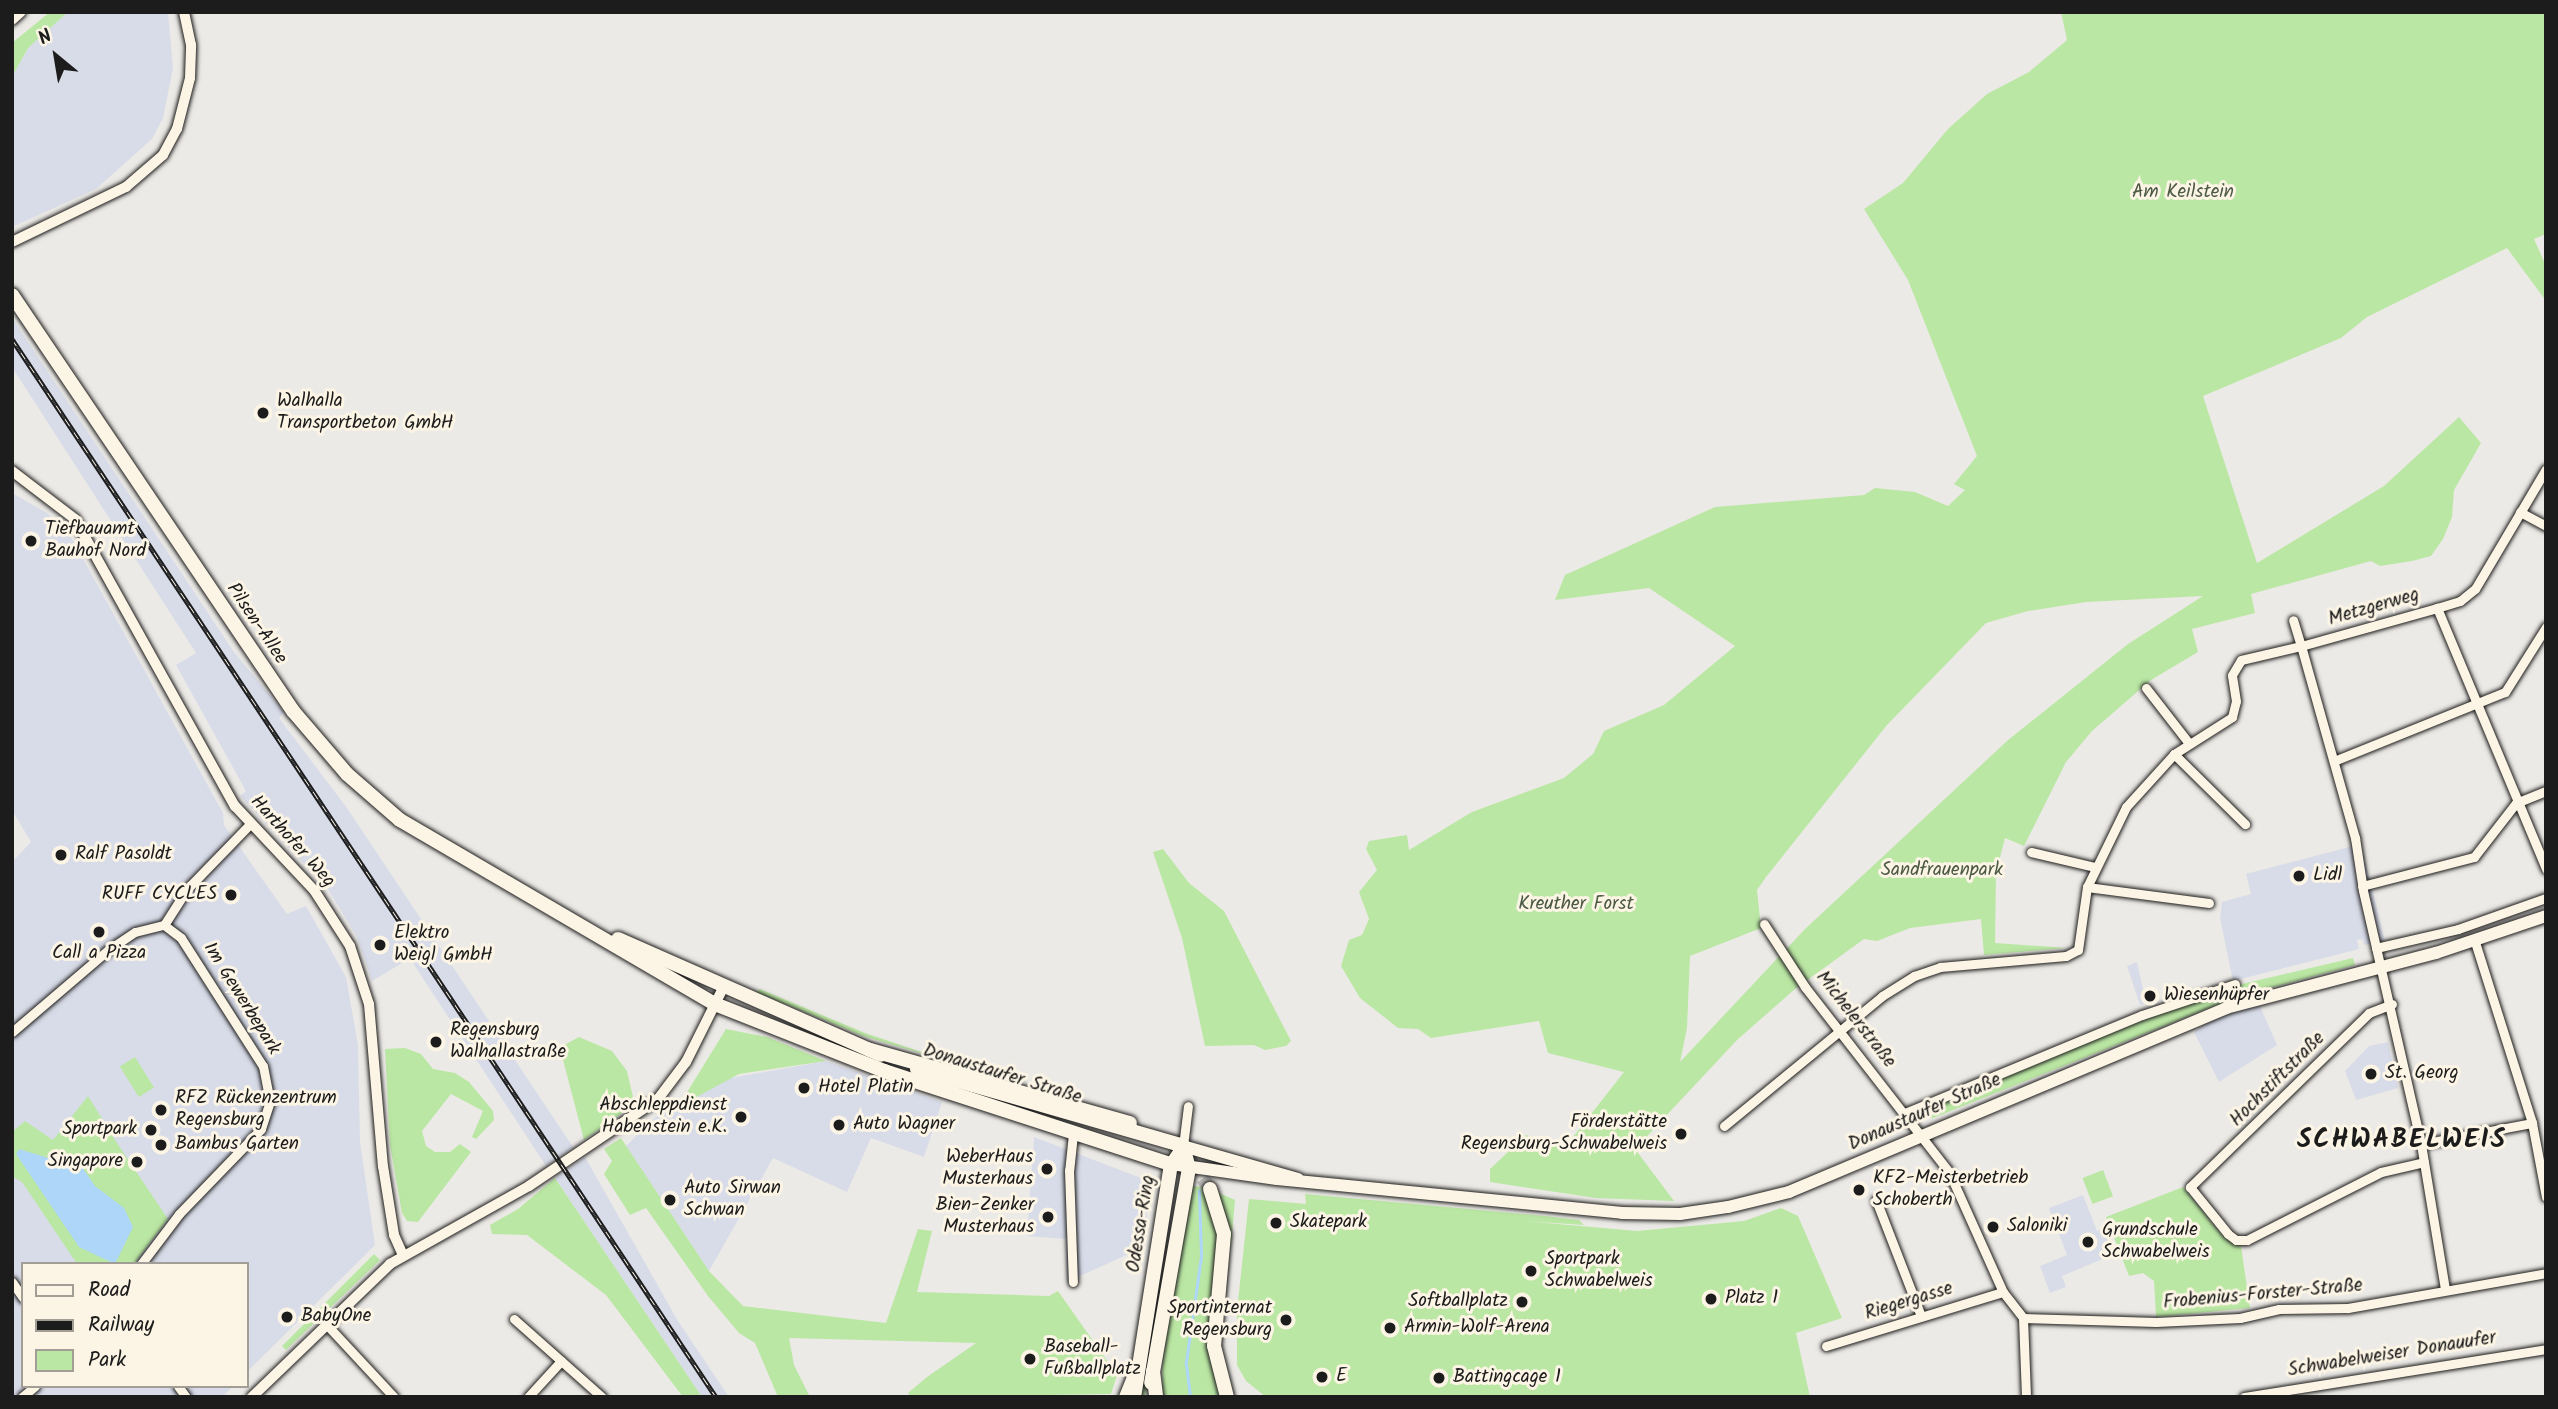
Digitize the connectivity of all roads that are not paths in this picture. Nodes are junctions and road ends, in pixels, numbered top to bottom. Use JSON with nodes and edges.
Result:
{"nodes":[{"id":1,"x":21,"y":12,"type":"edge"},
{"id":2,"x":184,"y":12,"type":"edge"},
{"id":3,"x":12,"y":20,"type":"edge"},
{"id":4,"x":12,"y":242,"type":"edge"},
{"id":5,"x":12,"y":295,"type":"edge"},
{"id":6,"x":2546,"y":469,"type":"edge"},
{"id":7,"x":12,"y":471,"type":"edge"},
{"id":8,"x":2520,"y":512,"type":"junction"},
{"id":9,"x":2546,"y":526,"type":"edge"},
{"id":10,"x":2437,"y":608,"type":"junction"},
{"id":11,"x":2293,"y":620,"type":"dead end"},
{"id":12,"x":2546,"y":627,"type":"edge"},
{"id":13,"x":2301,"y":646,"type":"junction"},
{"id":14,"x":2146,"y":688,"type":"dead end"},
{"id":15,"x":2475,"y":705,"type":"junction"},
{"id":16,"x":2188,"y":742,"type":"junction"},
{"id":17,"x":2174,"y":754,"type":"junction"},
{"id":18,"x":2334,"y":761,"type":"junction"},
{"id":19,"x":2546,"y":792,"type":"edge"},
{"id":20,"x":2516,"y":803,"type":"junction"},
{"id":21,"x":2245,"y":824,"type":"dead end"},
{"id":22,"x":249,"y":825,"type":"junction"},
{"id":23,"x":2031,"y":852,"type":"dead end"},
{"id":24,"x":2095,"y":867,"type":"junction"},
{"id":25,"x":2546,"y":869,"type":"edge"},
{"id":26,"x":2362,"y":886,"type":"junction"},
{"id":27,"x":2087,"y":887,"type":"junction"},
{"id":28,"x":2546,"y":898,"type":"edge"},
{"id":29,"x":541,"y":903,"type":"junction"},
{"id":30,"x":2209,"y":903,"type":"dead end"},
{"id":31,"x":2546,"y":916,"type":"edge"},
{"id":32,"x":1765,"y":924,"type":"dead end"},
{"id":33,"x":164,"y":925,"type":"junction"},
{"id":34,"x":2475,"y":942,"type":"junction"},
{"id":35,"x":2376,"y":948,"type":"junction"},
{"id":36,"x":2382,"y":968,"type":"junction"},
{"id":37,"x":2235,"y":984,"type":"dead end"},
{"id":38,"x":724,"y":986,"type":"junction"},
{"id":39,"x":715,"y":1004,"type":"junction"},
{"id":40,"x":2392,"y":1004,"type":"junction"},
{"id":41,"x":811,"y":1026,"type":"junction"},
{"id":42,"x":12,"y":1032,"type":"edge"},
{"id":43,"x":1841,"y":1032,"type":"junction"},
{"id":44,"x":805,"y":1042,"type":"junction"},
{"id":45,"x":870,"y":1050,"type":"junction"},
{"id":46,"x":1188,"y":1105,"type":"dead end"},
{"id":47,"x":1905,"y":1113,"type":"junction"},
{"id":48,"x":1129,"y":1123,"type":"dead end"},
{"id":49,"x":2532,"y":1123,"type":"junction"},
{"id":50,"x":1724,"y":1126,"type":"dead end"},
{"id":51,"x":1073,"y":1134,"type":"junction"},
{"id":52,"x":1922,"y":1134,"type":"junction"},
{"id":53,"x":2421,"y":1144,"type":"junction"},
{"id":54,"x":1183,"y":1146,"type":"junction"},
{"id":55,"x":2424,"y":1162,"type":"junction"},
{"id":56,"x":1171,"y":1164,"type":"junction"},
{"id":57,"x":1188,"y":1168,"type":"junction"},
{"id":58,"x":1298,"y":1179,"type":"junction"},
{"id":59,"x":1210,"y":1189,"type":"tunnel mouth"},
{"id":60,"x":2546,"y":1197,"type":"edge"},
{"id":61,"x":1876,"y":1200,"type":"dead end"},
{"id":62,"x":403,"y":1255,"type":"junction"},
{"id":63,"x":143,"y":1262,"type":"edge"},
{"id":64,"x":2546,"y":1273,"type":"edge"},
{"id":65,"x":1073,"y":1282,"type":"dead end"},
{"id":66,"x":2445,"y":1289,"type":"junction"},
{"id":67,"x":2003,"y":1292,"type":"junction"},
{"id":68,"x":1922,"y":1316,"type":"junction"},
{"id":69,"x":2023,"y":1318,"type":"junction"},
{"id":70,"x":514,"y":1319,"type":"dead end"},
{"id":71,"x":327,"y":1325,"type":"junction"},
{"id":72,"x":1826,"y":1346,"type":"dead end"},
{"id":73,"x":2546,"y":1349,"type":"edge"},
{"id":74,"x":561,"y":1361,"type":"junction"},
{"id":75,"x":1138,"y":1364,"type":"junction"},
{"id":76,"x":1153,"y":1371,"type":"junction"},
{"id":77,"x":252,"y":1397,"type":"edge"},
{"id":78,"x":394,"y":1397,"type":"edge"},
{"id":79,"x":528,"y":1397,"type":"edge"},
{"id":80,"x":602,"y":1397,"type":"edge"},
{"id":81,"x":1125,"y":1397,"type":"edge"},
{"id":82,"x":1134,"y":1397,"type":"edge"},
{"id":83,"x":1149,"y":1397,"type":"edge"},
{"id":84,"x":1156,"y":1397,"type":"edge"},
{"id":85,"x":1227,"y":1397,"type":"edge"},
{"id":86,"x":2026,"y":1397,"type":"edge"},
{"id":87,"x":2244,"y":1397,"type":"edge"}],
"edges":[{"from":1,"to":3,"type":"street"},
{"from":2,"to":4,"type":"street"},
{"from":5,"to":29,"type":"main road","name":"Pilsen-Allee"},
{"from":6,"to":8,"type":"street"},
{"from":7,"to":22,"type":"street","name":"Harthofer Weg"},
{"from":8,"to":9,"type":"street"},
{"from":8,"to":10,"type":"street"},
{"from":10,"to":13,"type":"street","name":"Metzgerweg"},
{"from":10,"to":15,"type":"street","name":"Metzgerweg"},
{"from":11,"to":13,"type":"street"},
{"from":12,"to":15,"type":"street"},
{"from":13,"to":16,"type":"street","name":"Metzgerweg"},
{"from":13,"to":18,"type":"street"},
{"from":14,"to":16,"type":"street"},
{"from":15,"to":18,"type":"street"},
{"from":15,"to":20,"type":"street","name":"Metzgerweg"},
{"from":16,"to":17,"type":"street"},
{"from":17,"to":21,"type":"street"},
{"from":17,"to":24,"type":"street"},
{"from":18,"to":26,"type":"street"},
{"from":19,"to":20,"type":"street"},
{"from":20,"to":25,"type":"street","name":"Metzgerweg"},
{"from":20,"to":26,"type":"street"},
{"from":22,"to":33,"type":"street"},
{"from":22,"to":62,"type":"street","name":"Harthofer Weg"},
{"from":23,"to":24,"type":"street"},
{"from":24,"to":27,"type":"street"},
{"from":26,"to":35,"type":"street"},
{"from":27,"to":30,"type":"street"},
{"from":27,"to":43,"type":"street"},
{"from":28,"to":35,"type":"street"},
{"from":29,"to":38,"type":"main road","name":"Pilsen-Allee"},
{"from":29,"to":39,"type":"main road","name":"Pilsen-Allee"},
{"from":31,"to":34,"type":"main road","name":"Donaustaufer Straße"},
{"from":32,"to":43,"type":"street","name":"Michelerstraße"},
{"from":33,"to":42,"type":"street"},
{"from":33,"to":63,"type":"street","name":"Im Gewerbepark"},
{"from":34,"to":36,"type":"main road","name":"Donaustaufer Straße"},
{"from":34,"to":49,"type":"street"},
{"from":35,"to":36,"type":"street"},
{"from":36,"to":40,"type":"street"},
{"from":36,"to":52,"type":"main road","name":"Donaustaufer Straße"},
{"from":37,"to":47,"type":"street","name":"Donaustaufer Straße"},
{"from":38,"to":39,"type":"street"},
{"from":38,"to":41,"type":"main road","name":"Donaustaufer Straße"},
{"from":39,"to":44,"type":"main road","name":"Donaustaufer Straße"},
{"from":39,"to":62,"type":"street"},
{"from":40,"to":53,"type":"street"},
{"from":40,"to":55,"type":"street","name":"Hochstiftstraße"},
{"from":41,"to":44,"type":"main road"},
{"from":41,"to":45,"type":"main road","name":"Donaustaufer Straße"},
{"from":43,"to":47,"type":"street","name":"Michelerstraße"},
{"from":43,"to":50,"type":"street"},
{"from":44,"to":51,"type":"main road","name":"Donaustaufer Straße"},
{"from":45,"to":48,"type":"main road"},
{"from":45,"to":54,"type":"main road","name":"Donaustaufer Straße"},
{"from":46,"to":54,"type":"street"},
{"from":47,"to":52,"type":"street","name":"Michelerstraße"},
{"from":49,"to":53,"type":"street"},
{"from":49,"to":60,"type":"street"},
{"from":51,"to":56,"type":"main road","name":"Donaustaufer Straße"},
{"from":51,"to":65,"type":"street","name":"Donaustaufer Straße"},
{"from":52,"to":58,"type":"main road","name":"Donaustaufer Straße"},
{"from":52,"to":67,"type":"street","name":"Michelerstraße"},
{"from":53,"to":55,"type":"street"},
{"from":54,"to":56,"type":"main road","name":"Odessa-Ring"},
{"from":54,"to":57,"type":"main road","name":"Odessa-Ring"},
{"from":54,"to":58,"type":"main road","name":"Donaustaufer Straße"},
{"from":55,"to":66,"type":"street"},
{"from":56,"to":57,"type":"main road","name":"Donaustaufer Straße"},
{"from":56,"to":75,"type":"main road","name":"Odessa-Ring"},
{"from":57,"to":58,"type":"main road","name":"Donaustaufer Straße"},
{"from":57,"to":76,"type":"main road","name":"Odessa-Ring"},
{"from":59,"to":85,"type":"main road"},
{"from":61,"to":68,"type":"street"},
{"from":62,"to":71,"type":"street"},
{"from":64,"to":66,"type":"street","name":"Frobenius-Forster-Straße"},
{"from":66,"to":69,"type":"street","name":"Frobenius-Forster-Straße"},
{"from":67,"to":68,"type":"street","name":"Riegergasse"},
{"from":67,"to":69,"type":"street","name":"Michelerstraße"},
{"from":68,"to":72,"type":"street","name":"Riegergasse"},
{"from":69,"to":86,"type":"street"},
{"from":70,"to":74,"type":"street"},
{"from":71,"to":77,"type":"street"},
{"from":71,"to":78,"type":"street"},
{"from":73,"to":87,"type":"street","name":"Schwabelweiser Donauufer"},
{"from":74,"to":79,"type":"street"},
{"from":74,"to":80,"type":"street"},
{"from":75,"to":81,"type":"main road"},
{"from":75,"to":82,"type":"main road","name":"Odessa-Ring"},
{"from":76,"to":83,"type":"main road","name":"Odessa-Ring"},
{"from":76,"to":84,"type":"main road"}]}
